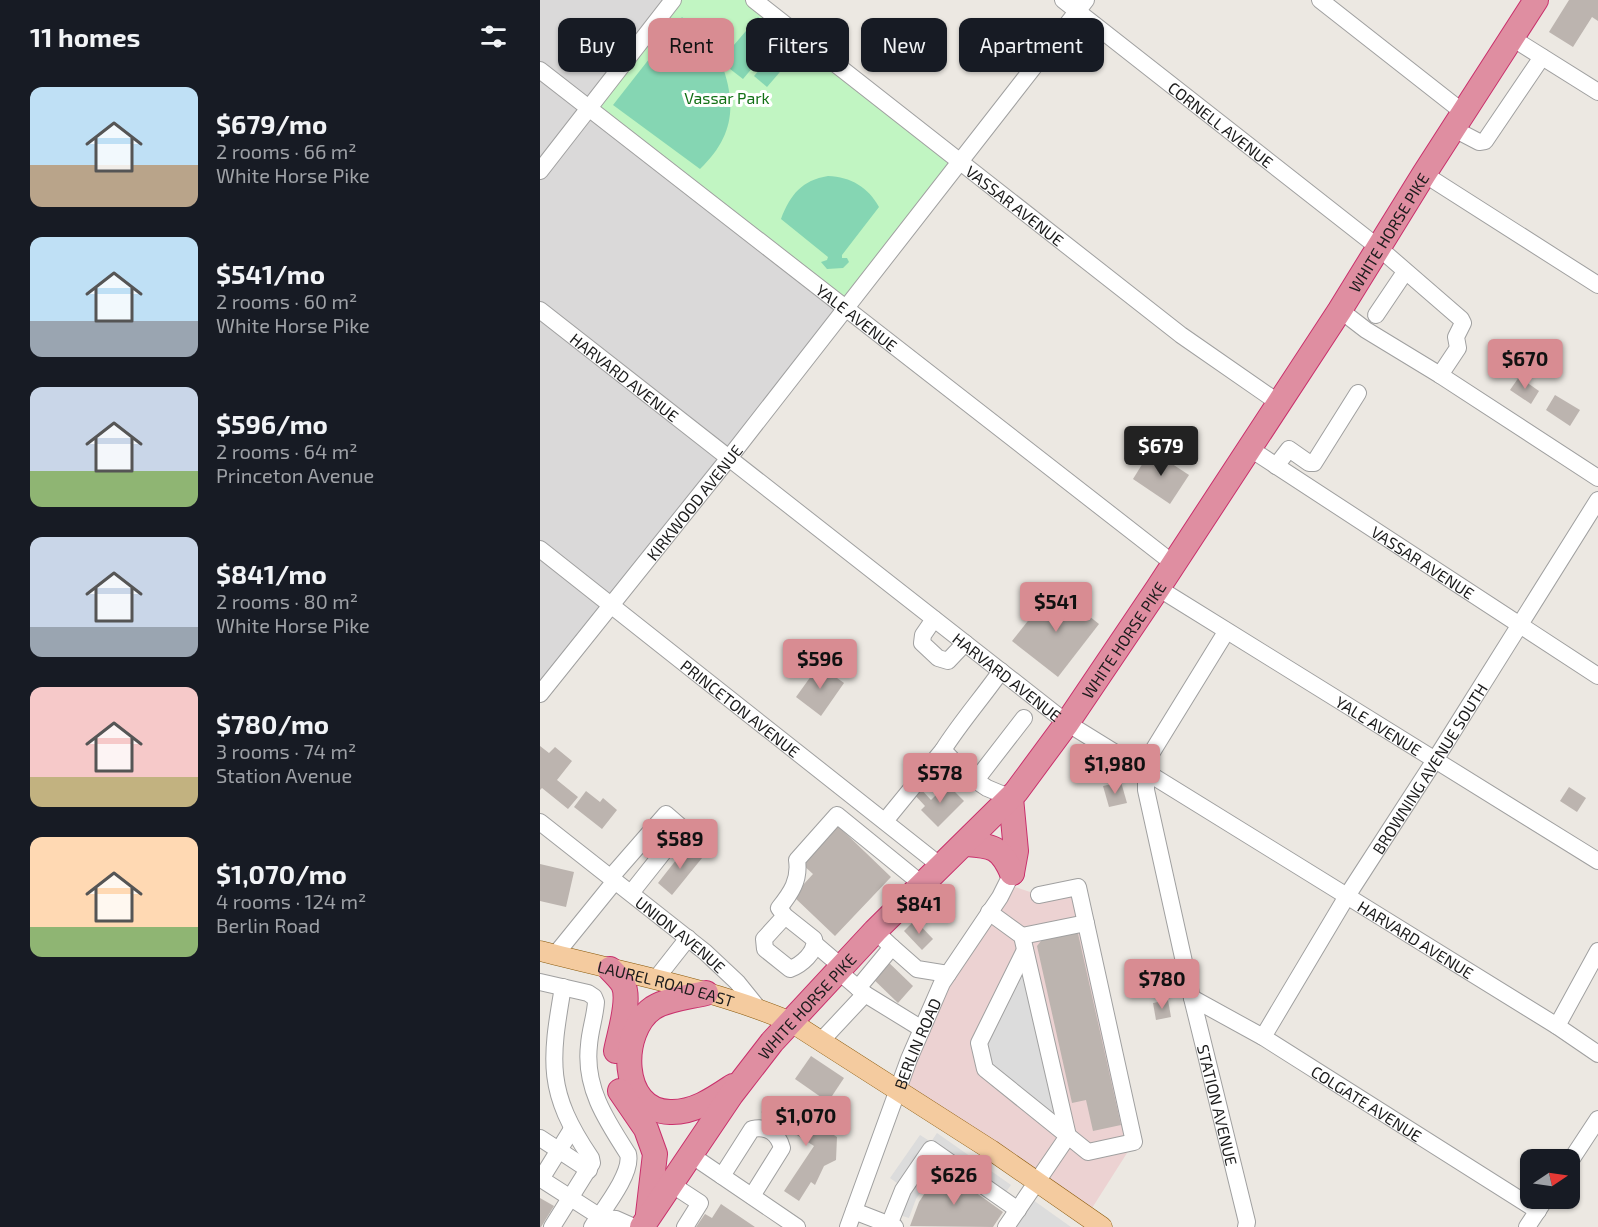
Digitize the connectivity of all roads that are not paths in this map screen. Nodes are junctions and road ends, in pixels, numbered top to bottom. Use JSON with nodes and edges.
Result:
{"nodes":[{"id":1,"x":673,"y":0,"type":"edge"},
{"id":2,"x":754,"y":0,"type":"edge"},
{"id":3,"x":1063,"y":0,"type":"edge"},
{"id":4,"x":1320,"y":0,"type":"edge"},
{"id":5,"x":1536,"y":0,"type":"edge"},
{"id":6,"x":1082,"y":6,"type":"edge"},
{"id":7,"x":1512,"y":38,"type":"junction"},
{"id":8,"x":1542,"y":57,"type":"junction"},
{"id":9,"x":540,"y":70,"type":"edge"},
{"id":10,"x":1598,"y":92,"type":"edge"},
{"id":11,"x":590,"y":108,"type":"junction"},
{"id":12,"x":1459,"y":121,"type":"junction"},
{"id":13,"x":960,"y":162,"type":"junction"},
{"id":14,"x":540,"y":171,"type":"edge"},
{"id":15,"x":1424,"y":174,"type":"junction"},
{"id":16,"x":1378,"y":248,"type":"junction"},
{"id":17,"x":1405,"y":272,"type":"junction"},
{"id":18,"x":1598,"y":285,"type":"edge"},
{"id":19,"x":847,"y":308,"type":"junction"},
{"id":20,"x":540,"y":310,"type":"edge"},
{"id":21,"x":1340,"y":310,"type":"junction"},
{"id":22,"x":1376,"y":315,"type":"dead end"},
{"id":23,"x":1440,"y":375,"type":"junction"},
{"id":24,"x":1358,"y":393,"type":"dead end"},
{"id":25,"x":1279,"y":403,"type":"junction"},
{"id":26,"x":1248,"y":448,"type":"junction"},
{"id":27,"x":729,"y":458,"type":"junction"},
{"id":28,"x":1276,"y":466,"type":"junction"},
{"id":29,"x":1598,"y":478,"type":"edge"},
{"id":30,"x":1598,"y":500,"type":"edge"},
{"id":31,"x":540,"y":549,"type":"edge"},
{"id":32,"x":1174,"y":564,"type":"junction"},
{"id":33,"x":1158,"y":588,"type":"junction"},
{"id":34,"x":611,"y":605,"type":"junction"},
{"id":35,"x":934,"y":619,"type":"junction"},
{"id":36,"x":1519,"y":625,"type":"junction"},
{"id":37,"x":1227,"y":632,"type":"junction"},
{"id":38,"x":965,"y":643,"type":"junction"},
{"id":39,"x":1001,"y":671,"type":"junction"},
{"id":40,"x":1598,"y":676,"type":"edge"},
{"id":41,"x":540,"y":694,"type":"edge"},
{"id":42,"x":1024,"y":718,"type":"dead end"},
{"id":43,"x":1067,"y":723,"type":"junction"},
{"id":44,"x":943,"y":750,"type":"junction"},
{"id":45,"x":1435,"y":760,"type":"junction"},
{"id":46,"x":1143,"y":771,"type":"junction"},
{"id":47,"x":976,"y":780,"type":"junction"},
{"id":48,"x":1011,"y":798,"type":"junction"},
{"id":49,"x":869,"y":808,"type":"junction"},
{"id":50,"x":885,"y":821,"type":"junction"},
{"id":51,"x":540,"y":822,"type":"edge"},
{"id":52,"x":852,"y":826,"type":"junction"},
{"id":53,"x":965,"y":844,"type":"junction"},
{"id":54,"x":1598,"y":861,"type":"edge"},
{"id":55,"x":942,"y":867,"type":"junction"},
{"id":56,"x":1012,"y":873,"type":"junction"},
{"id":57,"x":613,"y":879,"type":"junction"},
{"id":58,"x":923,"y":885,"type":"junction"},
{"id":59,"x":631,"y":893,"type":"junction"},
{"id":60,"x":1039,"y":895,"type":"dead end"},
{"id":61,"x":1347,"y":896,"type":"junction"},
{"id":62,"x":989,"y":912,"type":"junction"},
{"id":63,"x":784,"y":916,"type":"junction"},
{"id":64,"x":1086,"y":923,"type":"junction"},
{"id":65,"x":688,"y":938,"type":"junction"},
{"id":66,"x":884,"y":939,"type":"junction"},
{"id":67,"x":1024,"y":943,"type":"junction"},
{"id":68,"x":815,"y":944,"type":"junction"},
{"id":69,"x":1598,"y":951,"type":"edge"},
{"id":70,"x":547,"y":953,"type":"edge"},
{"id":71,"x":610,"y":969,"type":"junction"},
{"id":72,"x":840,"y":969,"type":"junction"},
{"id":73,"x":948,"y":974,"type":"junction"},
{"id":74,"x":655,"y":980,"type":"junction"},
{"id":75,"x":540,"y":982,"type":"edge"},
{"id":76,"x":563,"y":987,"type":"junction"},
{"id":77,"x":861,"y":991,"type":"junction"},
{"id":78,"x":706,"y":993,"type":"junction"},
{"id":79,"x":1192,"y":998,"type":"junction"},
{"id":80,"x":758,"y":1008,"type":"junction"},
{"id":81,"x":791,"y":1022,"type":"junction"},
{"id":82,"x":1557,"y":1026,"type":"junction"},
{"id":83,"x":922,"y":1029,"type":"junction"},
{"id":84,"x":1263,"y":1037,"type":"junction"},
{"id":85,"x":821,"y":1041,"type":"junction"},
{"id":86,"x":1598,"y":1054,"type":"edge"},
{"id":87,"x":743,"y":1080,"type":"junction"},
{"id":88,"x":897,"y":1090,"type":"junction"},
{"id":89,"x":1598,"y":1119,"type":"edge"},
{"id":90,"x":572,"y":1129,"type":"junction"},
{"id":91,"x":1068,"y":1136,"type":"junction"},
{"id":92,"x":540,"y":1138,"type":"edge"},
{"id":93,"x":1578,"y":1149,"type":"edge"},
{"id":94,"x":559,"y":1150,"type":"junction"},
{"id":95,"x":691,"y":1155,"type":"junction"},
{"id":96,"x":589,"y":1170,"type":"junction"},
{"id":97,"x":722,"y":1176,"type":"junction"},
{"id":98,"x":1037,"y":1182,"type":"junction"},
{"id":99,"x":671,"y":1184,"type":"junction"},
{"id":100,"x":1520,"y":1192,"type":"edge"},
{"id":101,"x":752,"y":1196,"type":"junction"},
{"id":102,"x":571,"y":1198,"type":"junction"},
{"id":103,"x":1539,"y":1209,"type":"edge"},
{"id":104,"x":1018,"y":1210,"type":"junction"},
{"id":105,"x":851,"y":1219,"type":"edge"},
{"id":106,"x":600,"y":1222,"type":"edge"},
{"id":107,"x":641,"y":1224,"type":"edge"},
{"id":108,"x":1250,"y":1225,"type":"edge"},
{"id":109,"x":892,"y":1226,"type":"edge"},
{"id":110,"x":552,"y":1227,"type":"edge"},
{"id":111,"x":685,"y":1227,"type":"edge"},
{"id":112,"x":797,"y":1227,"type":"edge"},
{"id":113,"x":1006,"y":1227,"type":"edge"},
{"id":114,"x":1102,"y":1227,"type":"edge"},
{"id":115,"x":1527,"y":1227,"type":"edge"}],
"edges":[{"from":1,"to":11,"type":"street"},
{"from":2,"to":13,"type":"street","name":"VASSAR AVENUE"},
{"from":3,"to":6,"type":"street","name":"CORNELL AVENUE"},
{"from":4,"to":12,"type":"street"},
{"from":5,"to":7,"type":"highway","name":"WHITE HORSE PIKE"},
{"from":6,"to":13,"type":"street","name":"KIRKWOOD AVENUE"},
{"from":6,"to":16,"type":"street","name":"CORNELL AVENUE"},
{"from":7,"to":8,"type":"street"},
{"from":7,"to":12,"type":"highway","name":"WHITE HORSE PIKE"},
{"from":8,"to":10,"type":"street"},
{"from":8,"to":12,"type":"street"},
{"from":9,"to":11,"type":"street","name":"YALE AVENUE"},
{"from":11,"to":14,"type":"street"},
{"from":11,"to":19,"type":"street","name":"YALE AVENUE"},
{"from":12,"to":15,"type":"highway","name":"WHITE HORSE PIKE"},
{"from":13,"to":19,"type":"street","name":"KIRKWOOD AVENUE"},
{"from":13,"to":25,"type":"street","name":"VASSAR AVENUE"},
{"from":15,"to":16,"type":"highway","name":"WHITE HORSE PIKE"},
{"from":15,"to":18,"type":"street"},
{"from":16,"to":17,"type":"street","name":"CORNELL AVENUE"},
{"from":16,"to":21,"type":"highway","name":"WHITE HORSE PIKE"},
{"from":17,"to":22,"type":"street"},
{"from":17,"to":23,"type":"street","name":"CORNELL AVENUE"},
{"from":19,"to":27,"type":"street","name":"KIRKWOOD AVENUE"},
{"from":19,"to":32,"type":"street","name":"YALE AVENUE"},
{"from":20,"to":27,"type":"street","name":"HARVARD AVENUE"},
{"from":21,"to":23,"type":"street"},
{"from":21,"to":25,"type":"highway","name":"WHITE HORSE PIKE"},
{"from":23,"to":29,"type":"street"},
{"from":24,"to":28,"type":"street"},
{"from":25,"to":26,"type":"highway","name":"WHITE HORSE PIKE"},
{"from":26,"to":28,"type":"street","name":"VASSAR AVENUE"},
{"from":26,"to":32,"type":"highway","name":"WHITE HORSE PIKE"},
{"from":27,"to":34,"type":"street","name":"KIRKWOOD AVENUE"},
{"from":27,"to":35,"type":"street","name":"HARVARD AVENUE"},
{"from":28,"to":36,"type":"street","name":"VASSAR AVENUE"},
{"from":30,"to":36,"type":"street","name":"BROWNING AVENUE SOUTH"},
{"from":31,"to":34,"type":"street","name":"PRINCETON AVENUE"},
{"from":32,"to":33,"type":"highway","name":"WHITE HORSE PIKE"},
{"from":33,"to":37,"type":"street","name":"YALE AVENUE"},
{"from":33,"to":43,"type":"highway","name":"WHITE HORSE PIKE"},
{"from":34,"to":41,"type":"street","name":"KIRKWOOD AVENUE"},
{"from":34,"to":49,"type":"street","name":"PRINCETON AVENUE"},
{"from":35,"to":38,"type":"street","name":"HARVARD AVENUE"},
{"from":35,"to":38,"type":"street"},
{"from":36,"to":40,"type":"street","name":"VASSAR AVENUE"},
{"from":36,"to":45,"type":"street","name":"BROWNING AVENUE SOUTH"},
{"from":37,"to":45,"type":"street","name":"YALE AVENUE"},
{"from":37,"to":46,"type":"street"},
{"from":38,"to":39,"type":"street","name":"HARVARD AVENUE"},
{"from":39,"to":43,"type":"street","name":"HARVARD AVENUE"},
{"from":39,"to":44,"type":"street"},
{"from":42,"to":47,"type":"street"},
{"from":43,"to":46,"type":"street","name":"HARVARD AVENUE"},
{"from":43,"to":48,"type":"highway","name":"WHITE HORSE PIKE"},
{"from":44,"to":47,"type":"street"},
{"from":44,"to":50,"type":"street"},
{"from":45,"to":54,"type":"street","name":"YALE AVENUE"},
{"from":45,"to":61,"type":"street","name":"BROWNING AVENUE SOUTH"},
{"from":46,"to":61,"type":"street","name":"HARVARD AVENUE"},
{"from":46,"to":79,"type":"street","name":"STATION AVENUE"},
{"from":47,"to":48,"type":"street"},
{"from":48,"to":53,"type":"highway","name":"WHITE HORSE PIKE"},
{"from":48,"to":56,"type":"highway"},
{"from":49,"to":50,"type":"street","name":"PRINCETON AVENUE"},
{"from":49,"to":52,"type":"street"},
{"from":50,"to":55,"type":"street","name":"PRINCETON AVENUE"},
{"from":51,"to":57,"type":"street","name":"UNION AVENUE"},
{"from":52,"to":58,"type":"street"},
{"from":52,"to":63,"type":"street"},
{"from":53,"to":55,"type":"highway","name":"WHITE HORSE PIKE"},
{"from":53,"to":56,"type":"highway"},
{"from":55,"to":58,"type":"highway","name":"WHITE HORSE PIKE"},
{"from":56,"to":62,"type":"street","name":"BERLIN ROAD"},
{"from":57,"to":59,"type":"street","name":"UNION AVENUE"},
{"from":57,"to":59,"type":"street"},
{"from":57,"to":70,"type":"street"},
{"from":58,"to":66,"type":"highway","name":"WHITE HORSE PIKE"},
{"from":59,"to":65,"type":"street","name":"UNION AVENUE"},
{"from":60,"to":64,"type":"street"},
{"from":61,"to":82,"type":"street","name":"HARVARD AVENUE"},
{"from":61,"to":84,"type":"street","name":"BROWNING AVENUE SOUTH"},
{"from":62,"to":67,"type":"street"},
{"from":62,"to":73,"type":"street","name":"BERLIN ROAD"},
{"from":63,"to":68,"type":"street"},
{"from":63,"to":68,"type":"street"},
{"from":64,"to":67,"type":"street"},
{"from":64,"to":91,"type":"street"},
{"from":65,"to":74,"type":"street"},
{"from":65,"to":80,"type":"street","name":"UNION AVENUE"},
{"from":66,"to":72,"type":"highway","name":"WHITE HORSE PIKE"},
{"from":66,"to":73,"type":"street"},
{"from":66,"to":77,"type":"street"},
{"from":67,"to":91,"type":"street"},
{"from":67,"to":91,"type":"street"},
{"from":68,"to":72,"type":"street"},
{"from":69,"to":82,"type":"street"},
{"from":70,"to":71,"type":"main road","name":"LAUREL ROAD EAST"},
{"from":71,"to":74,"type":"main road","name":"LAUREL ROAD EAST"},
{"from":71,"to":107,"type":"highway"},
{"from":72,"to":77,"type":"street"},
{"from":72,"to":81,"type":"highway","name":"WHITE HORSE PIKE"},
{"from":73,"to":83,"type":"street","name":"BERLIN ROAD"},
{"from":74,"to":78,"type":"main road","name":"LAUREL ROAD EAST"},
{"from":75,"to":76,"type":"street"},
{"from":76,"to":90,"type":"street"},
{"from":76,"to":106,"type":"street"},
{"from":77,"to":83,"type":"street"},
{"from":77,"to":85,"type":"street"},
{"from":78,"to":80,"type":"main road","name":"LAUREL ROAD EAST"},
{"from":78,"to":87,"type":"highway"},
{"from":79,"to":84,"type":"street","name":"COLGATE AVENUE"},
{"from":79,"to":108,"type":"street","name":"STATION AVENUE"},
{"from":80,"to":81,"type":"main road","name":"LAUREL ROAD EAST"},
{"from":81,"to":85,"type":"main road","name":"LAUREL ROAD EAST"},
{"from":81,"to":87,"type":"highway","name":"WHITE HORSE PIKE"},
{"from":82,"to":86,"type":"street","name":"HARVARD AVENUE"},
{"from":83,"to":88,"type":"street","name":"BERLIN ROAD"},
{"from":84,"to":100,"type":"street","name":"COLGATE AVENUE"},
{"from":85,"to":88,"type":"main road","name":"LAUREL ROAD EAST"},
{"from":87,"to":95,"type":"highway","name":"WHITE HORSE PIKE"},
{"from":88,"to":98,"type":"main road","name":"LAUREL ROAD EAST"},
{"from":88,"to":105,"type":"street","name":"BERLIN ROAD"},
{"from":89,"to":93,"type":"street"},
{"from":90,"to":94,"type":"street"},
{"from":90,"to":96,"type":"street"},
{"from":91,"to":98,"type":"street"},
{"from":92,"to":94,"type":"street"},
{"from":94,"to":96,"type":"street"},
{"from":94,"to":102,"type":"street"},
{"from":95,"to":97,"type":"street"},
{"from":95,"to":99,"type":"highway","name":"WHITE HORSE PIKE"},
{"from":96,"to":102,"type":"street"},
{"from":97,"to":101,"type":"street"},
{"from":97,"to":101,"type":"street"},
{"from":98,"to":104,"type":"street"},
{"from":98,"to":114,"type":"main road","name":"LAUREL ROAD EAST"},
{"from":99,"to":107,"type":"highway","name":"WHITE HORSE PIKE"},
{"from":99,"to":111,"type":"street"},
{"from":101,"to":112,"type":"street"},
{"from":102,"to":106,"type":"street"},
{"from":102,"to":110,"type":"street"},
{"from":103,"to":115,"type":"street"},
{"from":104,"to":109,"type":"street"},
{"from":104,"to":113,"type":"street"},
{"from":105,"to":109,"type":"street"},
{"from":106,"to":107,"type":"street"}]}
